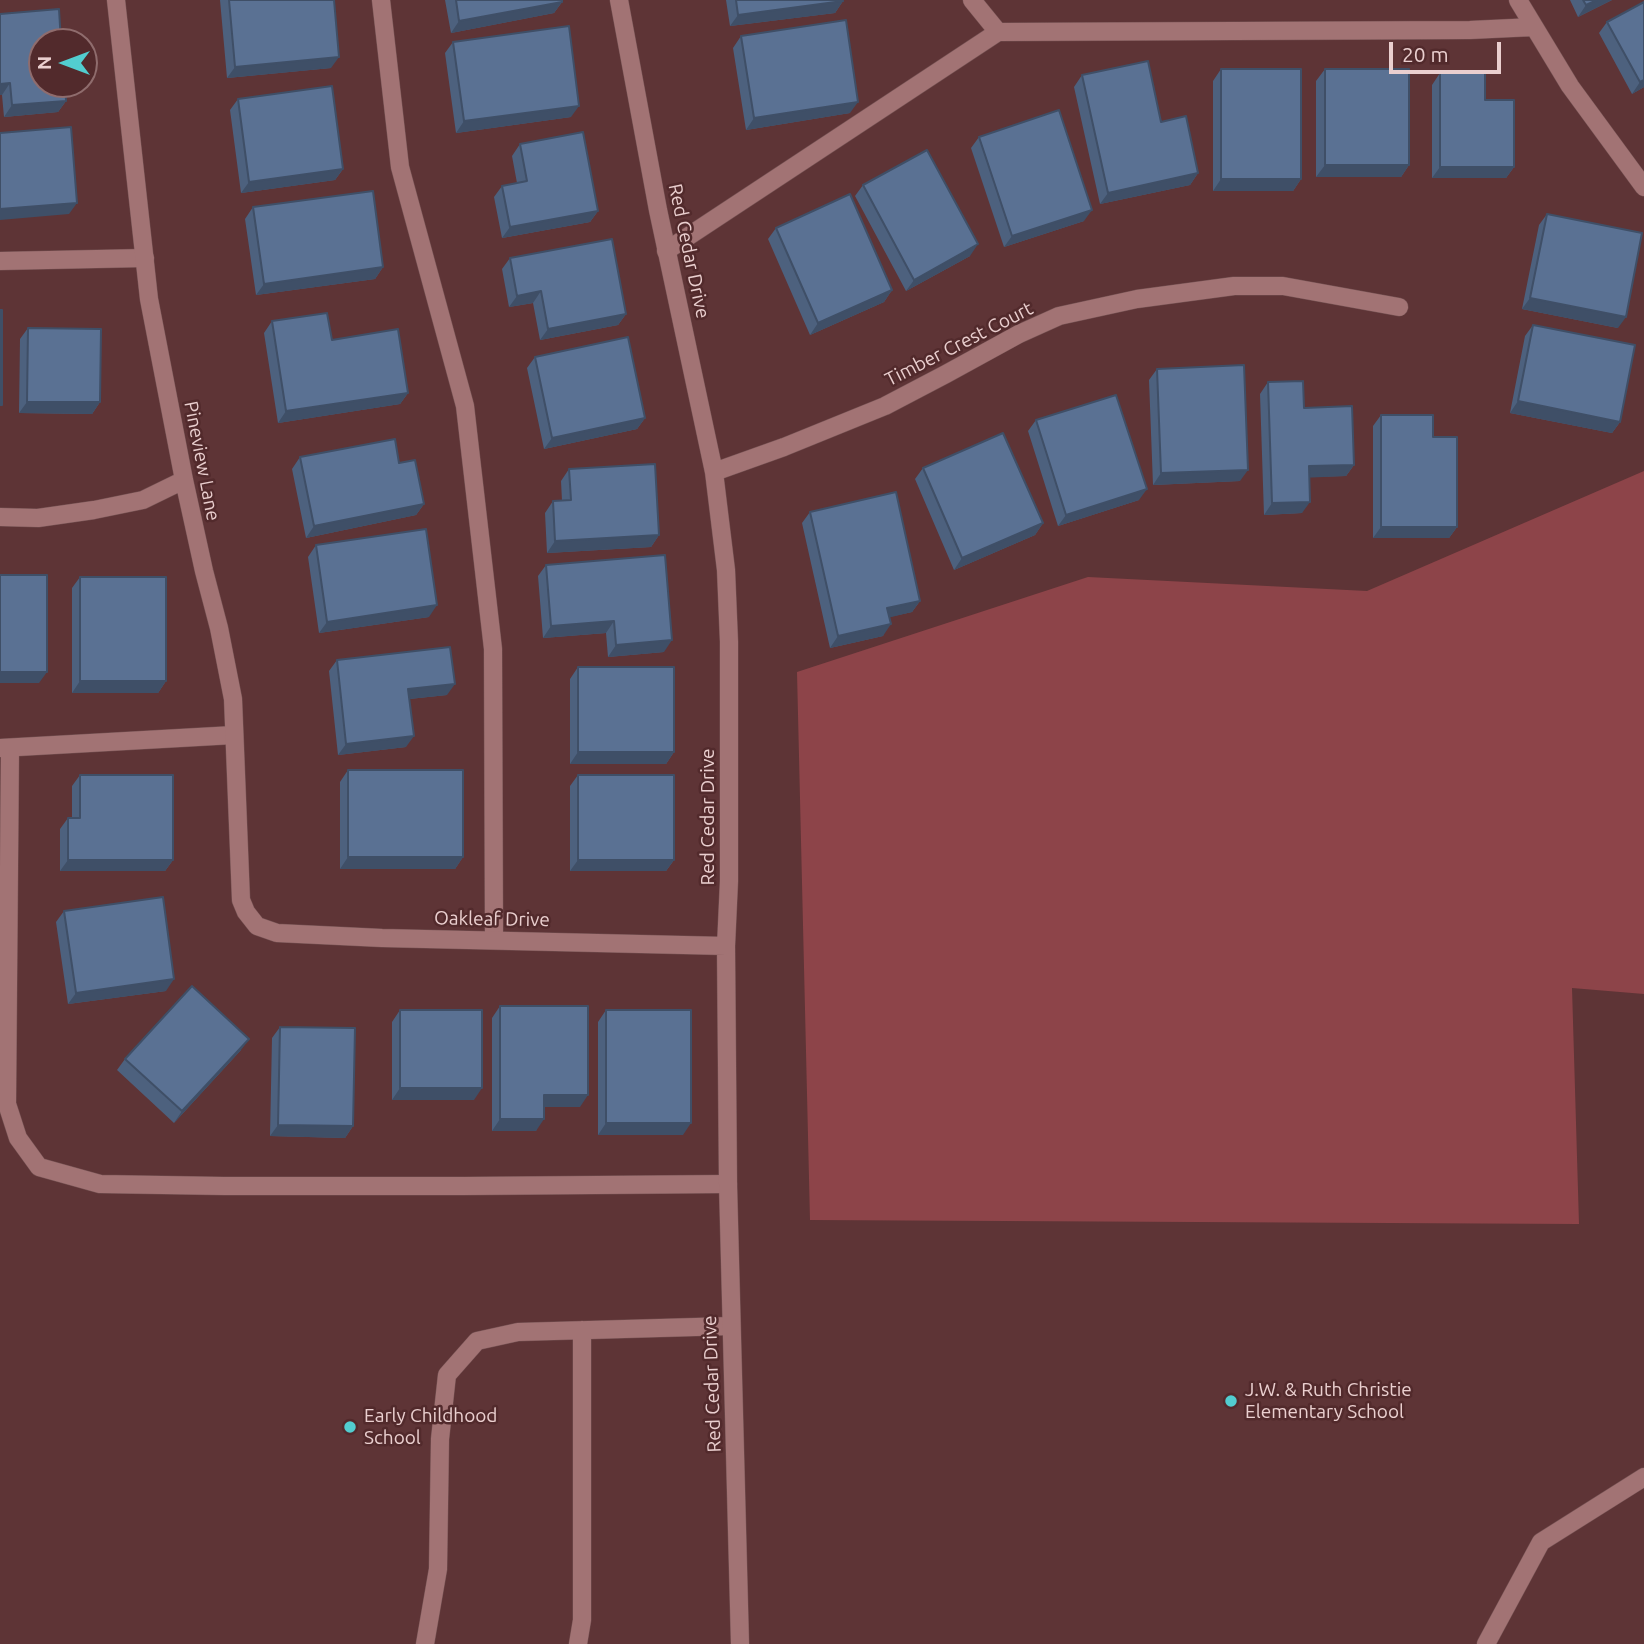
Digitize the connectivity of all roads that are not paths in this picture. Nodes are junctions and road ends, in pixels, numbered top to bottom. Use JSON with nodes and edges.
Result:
{"nodes":[{"id":1,"x":116,"y":0,"type":"edge"},
{"id":2,"x":381,"y":0,"type":"edge"},
{"id":3,"x":619,"y":0,"type":"edge"},
{"id":4,"x":972,"y":0,"type":"edge"},
{"id":5,"x":1518,"y":0,"type":"edge"},
{"id":6,"x":1534,"y":27,"type":"junction"},
{"id":7,"x":998,"y":32,"type":"junction"},
{"id":8,"x":1644,"y":187,"type":"edge"},
{"id":9,"x":667,"y":251,"type":"junction"},
{"id":10,"x":145,"y":258,"type":"junction"},
{"id":11,"x":0,"y":261,"type":"edge"},
{"id":12,"x":1399,"y":307,"type":"dead end"},
{"id":13,"x":714,"y":472,"type":"junction"},
{"id":14,"x":184,"y":480,"type":"junction"},
{"id":15,"x":0,"y":517,"type":"edge"},
{"id":16,"x":234,"y":734,"type":"junction"},
{"id":17,"x":5,"y":748,"type":"edge"},
{"id":18,"x":257,"y":926,"type":"joint"},
{"id":19,"x":494,"y":940,"type":"junction"},
{"id":20,"x":726,"y":946,"type":"junction"},
{"id":21,"x":728,"y":1184,"type":"junction"},
{"id":22,"x":731,"y":1326,"type":"junction"},
{"id":23,"x":582,"y":1330,"type":"junction"},
{"id":24,"x":1644,"y":1477,"type":"edge"},
{"id":25,"x":425,"y":1644,"type":"edge"},
{"id":26,"x":579,"y":1644,"type":"edge"},
{"id":27,"x":740,"y":1644,"type":"edge"},
{"id":28,"x":1486,"y":1644,"type":"edge"}],
"edges":[{"from":1,"to":10,"type":"street","name":"Pineview Lane"},
{"from":2,"to":19,"type":"street"},
{"from":3,"to":9,"type":"street","name":"Red Cedar Drive"},
{"from":4,"to":7,"type":"street"},
{"from":5,"to":6,"type":"street"},
{"from":6,"to":7,"type":"street"},
{"from":6,"to":8,"type":"street"},
{"from":7,"to":9,"type":"street"},
{"from":9,"to":13,"type":"street","name":"Red Cedar Drive"},
{"from":10,"to":11,"type":"street"},
{"from":10,"to":14,"type":"street","name":"Pineview Lane"},
{"from":12,"to":13,"type":"street","name":"Timber Crest Court"},
{"from":13,"to":20,"type":"street","name":"Red Cedar Drive"},
{"from":14,"to":15,"type":"street"},
{"from":14,"to":16,"type":"street","name":"Pineview Lane"},
{"from":16,"to":17,"type":"street"},
{"from":16,"to":18,"type":"street","name":"Pineview Lane"},
{"from":17,"to":21,"type":"street"},
{"from":18,"to":19,"type":"street","name":"Oakleaf Drive"},
{"from":19,"to":20,"type":"street","name":"Oakleaf Drive"},
{"from":20,"to":21,"type":"street","name":"Red Cedar Drive"},
{"from":21,"to":22,"type":"street","name":"Red Cedar Drive"},
{"from":22,"to":23,"type":"street"},
{"from":22,"to":27,"type":"street","name":"Red Cedar Drive"},
{"from":23,"to":25,"type":"street"},
{"from":23,"to":26,"type":"street"},
{"from":24,"to":28,"type":"street"}]}
